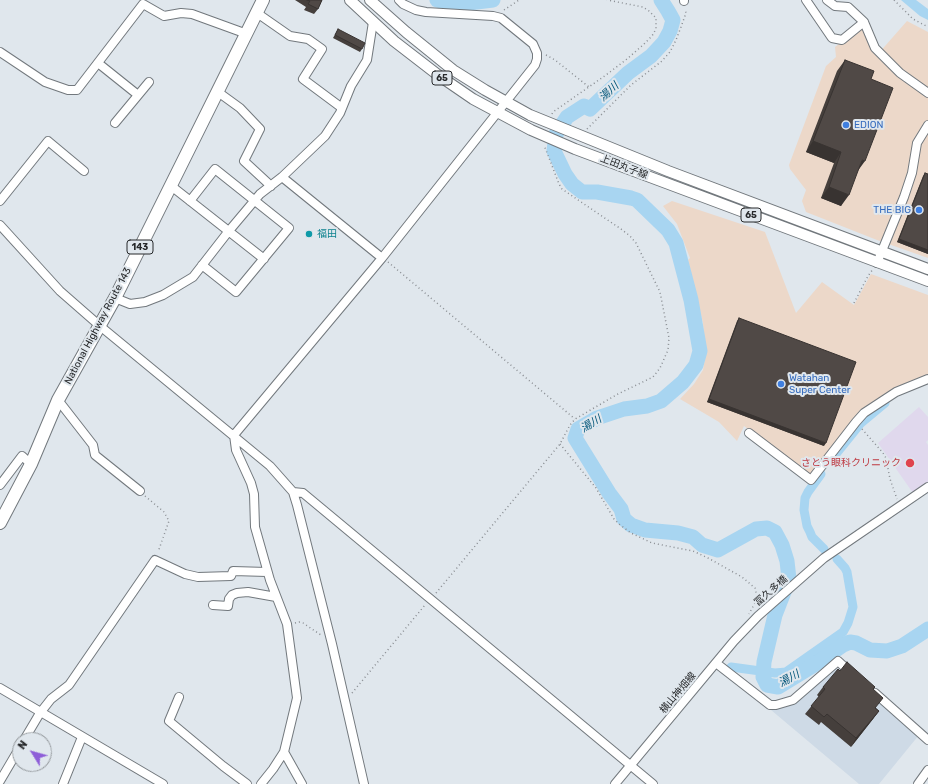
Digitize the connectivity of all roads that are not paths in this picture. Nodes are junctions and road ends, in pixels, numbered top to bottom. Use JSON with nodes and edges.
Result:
{"nodes":[{"id":1,"x":263,"y":0,"type":"edge"},
{"id":2,"x":350,"y":0,"type":"edge"},
{"id":3,"x":370,"y":0,"type":"edge"},
{"id":4,"x":399,"y":0,"type":"edge"},
{"id":5,"x":806,"y":0,"type":"edge"},
{"id":6,"x":827,"y":0,"type":"edge"},
{"id":7,"x":257,"y":12,"type":"junction"},
{"id":8,"x":373,"y":22,"type":"junction"},
{"id":9,"x":864,"y":22,"type":"junction"},
{"id":10,"x":247,"y":34,"type":"junction"},
{"id":11,"x":0,"y":52,"type":"edge"},
{"id":12,"x":98,"y":63,"type":"junction"},
{"id":13,"x":149,"y":82,"type":"dead end"},
{"id":14,"x":218,"y":92,"type":"junction"},
{"id":15,"x":928,"y":93,"type":"edge"},
{"id":16,"x":138,"y":96,"type":"junction"},
{"id":17,"x":506,"y":102,"type":"junction"},
{"id":18,"x":342,"y":108,"type":"junction"},
{"id":19,"x":498,"y":112,"type":"junction"},
{"id":20,"x":115,"y":123,"type":"dead end"},
{"id":21,"x":928,"y":125,"type":"edge"},
{"id":22,"x":84,"y":170,"type":"dead end"},
{"id":23,"x":282,"y":177,"type":"junction"},
{"id":24,"x":170,"y":185,"type":"junction"},
{"id":25,"x":271,"y":186,"type":"junction"},
{"id":26,"x":255,"y":200,"type":"junction"},
{"id":27,"x":0,"y":201,"type":"edge"},
{"id":28,"x":190,"y":201,"type":"junction"},
{"id":29,"x":0,"y":224,"type":"edge"},
{"id":30,"x":228,"y":232,"type":"junction"},
{"id":31,"x":882,"y":252,"type":"junction"},
{"id":32,"x":382,"y":258,"type":"junction"},
{"id":33,"x":264,"y":259,"type":"junction"},
{"id":34,"x":877,"y":263,"type":"junction"},
{"id":35,"x":202,"y":265,"type":"junction"},
{"id":36,"x":928,"y":269,"type":"edge"},
{"id":37,"x":928,"y":281,"type":"edge"},
{"id":38,"x":115,"y":298,"type":"junction"},
{"id":39,"x":100,"y":326,"type":"junction"},
{"id":40,"x":928,"y":379,"type":"edge"},
{"id":41,"x":58,"y":400,"type":"junction"},
{"id":42,"x":749,"y":433,"type":"dead end"},
{"id":43,"x":234,"y":435,"type":"junction"},
{"id":44,"x":31,"y":464,"type":"junction"},
{"id":45,"x":0,"y":485,"type":"edge"},
{"id":46,"x":928,"y":487,"type":"edge"},
{"id":47,"x":140,"y":490,"type":"road end"},
{"id":48,"x":293,"y":492,"type":"junction"},
{"id":49,"x":0,"y":524,"type":"edge"},
{"id":50,"x":267,"y":572,"type":"junction"},
{"id":51,"x":276,"y":597,"type":"junction"},
{"id":52,"x":213,"y":605,"type":"dead end"},
{"id":53,"x":756,"y":618,"type":"joint"},
{"id":54,"x":716,"y":663,"type":"junction"},
{"id":55,"x":856,"y":677,"type":"edge"},
{"id":56,"x":868,"y":687,"type":"edge"},
{"id":57,"x":0,"y":688,"type":"edge"},
{"id":58,"x":179,"y":697,"type":"dead end"},
{"id":59,"x":40,"y":713,"type":"junction"},
{"id":60,"x":29,"y":732,"type":"edge"},
{"id":61,"x":82,"y":737,"type":"junction"},
{"id":62,"x":928,"y":740,"type":"edge"},
{"id":63,"x":284,"y":752,"type":"junction"},
{"id":64,"x":12,"y":760,"type":"edge"},
{"id":65,"x":630,"y":765,"type":"junction"},
{"id":66,"x":928,"y":770,"type":"edge"},
{"id":67,"x":0,"y":780,"type":"edge"},
{"id":68,"x":63,"y":784,"type":"edge"},
{"id":69,"x":163,"y":784,"type":"edge"},
{"id":70,"x":247,"y":784,"type":"edge"},
{"id":71,"x":261,"y":784,"type":"edge"},
{"id":72,"x":302,"y":784,"type":"edge"},
{"id":73,"x":364,"y":784,"type":"edge"},
{"id":74,"x":615,"y":784,"type":"edge"},
{"id":75,"x":653,"y":784,"type":"edge"},
{"id":76,"x":918,"y":784,"type":"edge"}],
"edges":[{"from":1,"to":7,"type":"highway","name":"National Highway Route 143","number":"143"},
{"from":2,"to":8,"type":"main road","name":"上田丸子線","number":"65"},
{"from":3,"to":17,"type":"main road","name":"上田丸子線","number":"65"},
{"from":4,"to":17,"type":"street"},
{"from":5,"to":9,"type":"street"},
{"from":6,"to":9,"type":"street"},
{"from":7,"to":10,"type":"highway","name":"National Highway Route 143","number":"143"},
{"from":7,"to":18,"type":"street"},
{"from":8,"to":18,"type":"street"},
{"from":8,"to":19,"type":"main road","name":"上田丸子線","number":"65"},
{"from":9,"to":15,"type":"street"},
{"from":10,"to":12,"type":"street"},
{"from":10,"to":14,"type":"highway","name":"National Highway Route 143","number":"143"},
{"from":11,"to":12,"type":"street"},
{"from":12,"to":16,"type":"street"},
{"from":13,"to":16,"type":"street"},
{"from":14,"to":24,"type":"highway","name":"National Highway Route 143","number":"143"},
{"from":14,"to":25,"type":"street"},
{"from":16,"to":20,"type":"street"},
{"from":17,"to":19,"type":"street"},
{"from":17,"to":31,"type":"main road","name":"上田丸子線","number":"65"},
{"from":18,"to":23,"type":"street"},
{"from":19,"to":32,"type":"street"},
{"from":19,"to":34,"type":"main road","name":"上田丸子線","number":"65"},
{"from":21,"to":31,"type":"street"},
{"from":22,"to":27,"type":"street"},
{"from":23,"to":25,"type":"street"},
{"from":23,"to":32,"type":"street"},
{"from":24,"to":28,"type":"street"},
{"from":24,"to":38,"type":"highway","name":"National Highway Route 143","number":"143"},
{"from":25,"to":26,"type":"street"},
{"from":26,"to":28,"type":"street"},
{"from":26,"to":30,"type":"street"},
{"from":26,"to":33,"type":"street"},
{"from":28,"to":30,"type":"street"},
{"from":29,"to":39,"type":"street"},
{"from":30,"to":33,"type":"street"},
{"from":30,"to":35,"type":"street"},
{"from":31,"to":34,"type":"street"},
{"from":31,"to":36,"type":"main road","name":"上田丸子線","number":"65"},
{"from":32,"to":43,"type":"street"},
{"from":33,"to":35,"type":"street"},
{"from":34,"to":37,"type":"main road","name":"上田丸子線","number":"65"},
{"from":35,"to":38,"type":"street"},
{"from":38,"to":39,"type":"highway","name":"National Highway Route 143","number":"143"},
{"from":39,"to":41,"type":"highway","name":"National Highway Route 143","number":"143"},
{"from":39,"to":43,"type":"street"},
{"from":40,"to":42,"type":"street"},
{"from":41,"to":44,"type":"highway","name":"National Highway Route 143","number":"143"},
{"from":41,"to":47,"type":"street"},
{"from":43,"to":48,"type":"street"},
{"from":43,"to":50,"type":"street"},
{"from":44,"to":45,"type":"street"},
{"from":44,"to":49,"type":"highway","name":"National Highway Route 143","number":"143"},
{"from":46,"to":53,"type":"street","name":"冨久多橋"},
{"from":48,"to":65,"type":"street"},
{"from":48,"to":73,"type":"street"},
{"from":50,"to":51,"type":"street"},
{"from":50,"to":59,"type":"street"},
{"from":51,"to":52,"type":"street"},
{"from":51,"to":63,"type":"street"},
{"from":53,"to":54,"type":"street","name":"横山神畑線"},
{"from":54,"to":55,"type":"street"},
{"from":54,"to":65,"type":"street","name":"横山神畑線"},
{"from":56,"to":62,"type":"street"},
{"from":57,"to":59,"type":"street"},
{"from":58,"to":70,"type":"street"},
{"from":59,"to":60,"type":"street"},
{"from":59,"to":61,"type":"street"},
{"from":61,"to":68,"type":"street"},
{"from":61,"to":69,"type":"street"},
{"from":63,"to":71,"type":"street"},
{"from":63,"to":72,"type":"street"},
{"from":64,"to":67,"type":"street"},
{"from":65,"to":74,"type":"street","name":"横山神畑線"},
{"from":65,"to":75,"type":"street"},
{"from":66,"to":76,"type":"street"}]}
